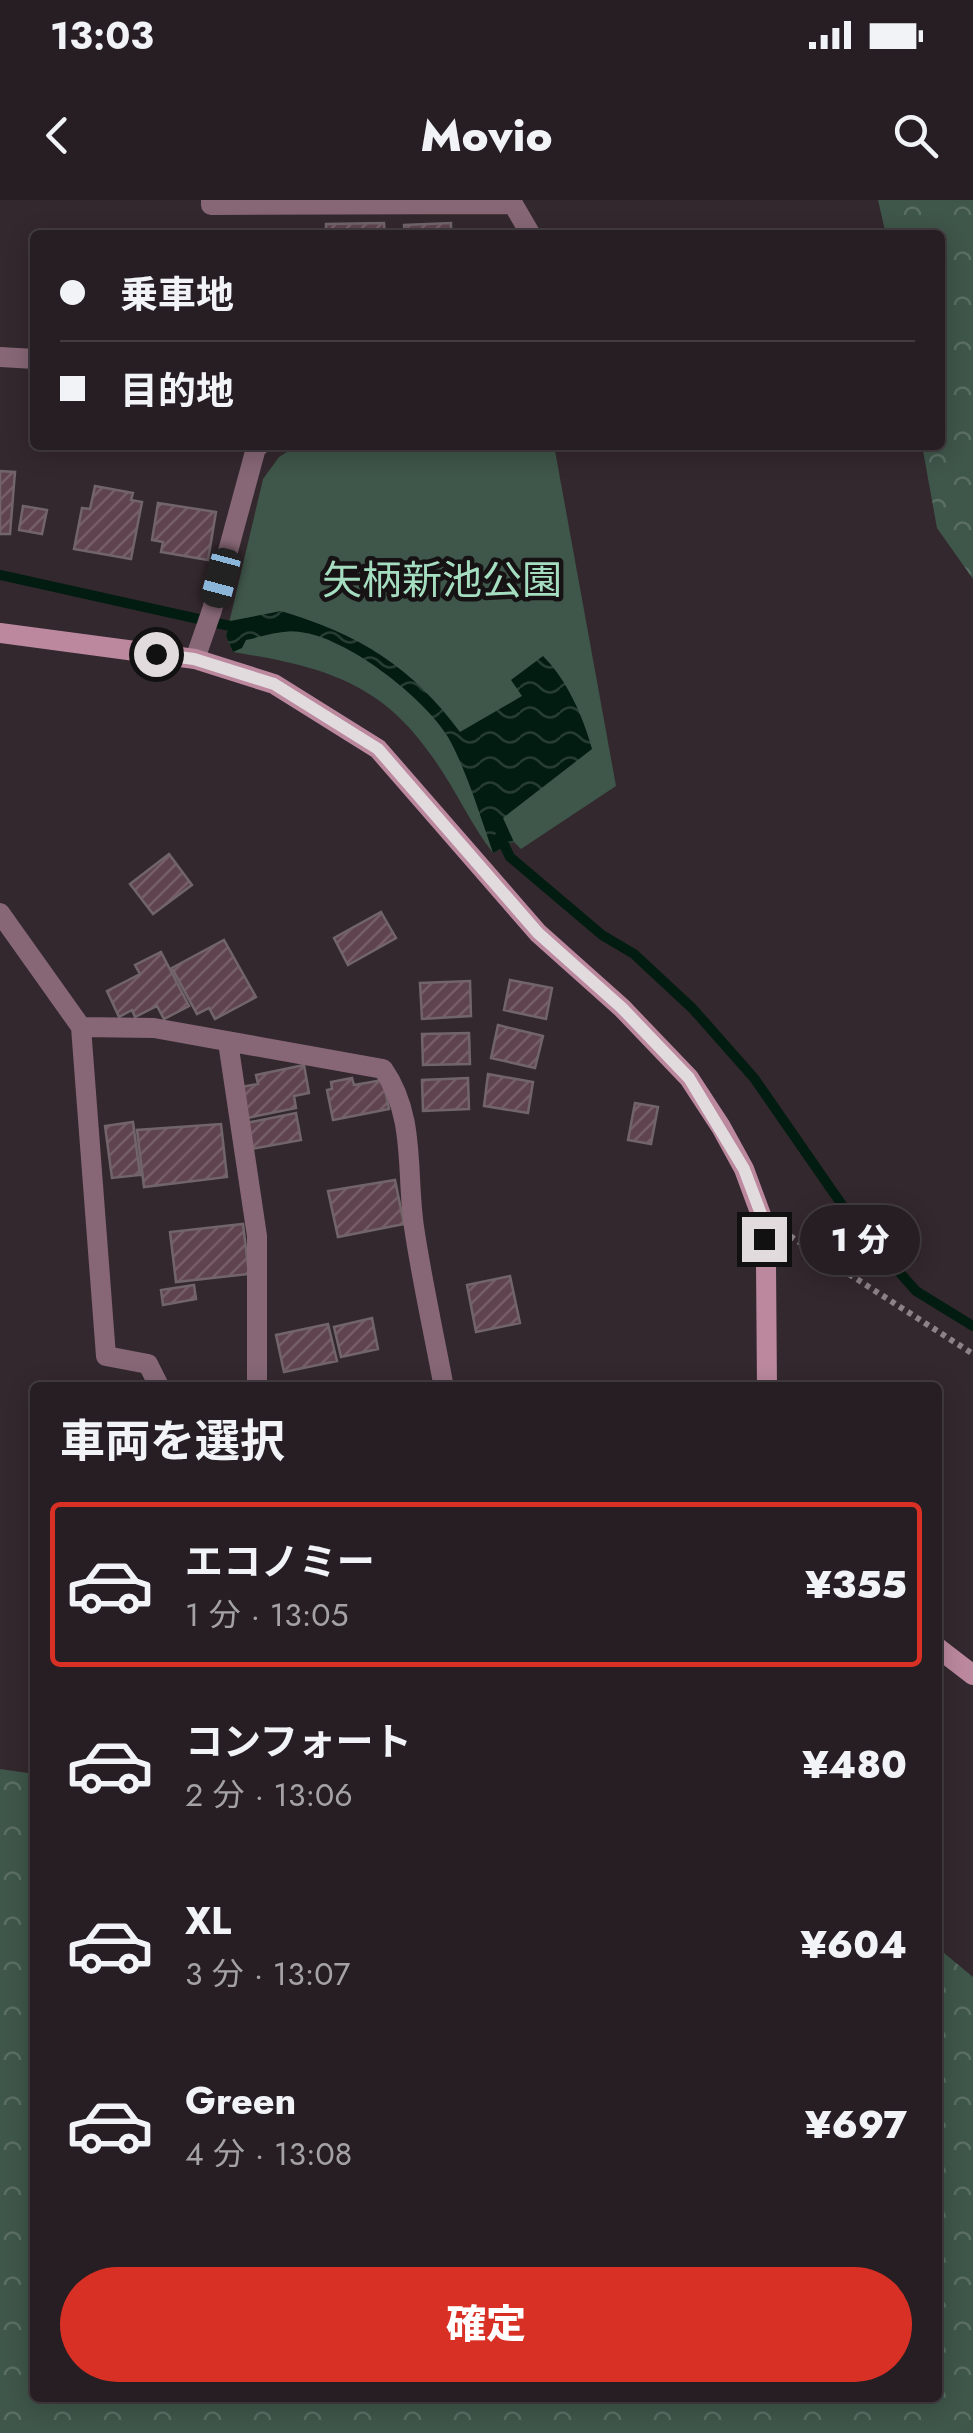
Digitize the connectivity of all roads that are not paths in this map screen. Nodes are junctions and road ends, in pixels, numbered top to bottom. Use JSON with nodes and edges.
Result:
{"nodes":[{"id":1,"x":211,"y":200,"type":"edge"},
{"id":2,"x":528,"y":230,"type":"edge"},
{"id":3,"x":0,"y":358,"type":"edge"},
{"id":4,"x":30,"y":359,"type":"edge"},
{"id":5,"x":256,"y":450,"type":"edge"},
{"id":6,"x":0,"y":633,"type":"edge"},
{"id":7,"x":198,"y":649,"type":"junction"},
{"id":8,"x":0,"y":912,"type":"edge"},
{"id":9,"x":80,"y":1027,"type":"junction"},
{"id":10,"x":228,"y":1042,"type":"junction"},
{"id":11,"x":157,"y":1382,"type":"edge"},
{"id":12,"x":257,"y":1382,"type":"edge"},
{"id":13,"x":443,"y":1382,"type":"edge"},
{"id":14,"x":767,"y":1382,"type":"edge"},
{"id":15,"x":942,"y":1651,"type":"edge"},
{"id":16,"x":973,"y":1675,"type":"edge"}],
"edges":[{"from":1,"to":2,"type":"street"},
{"from":3,"to":4,"type":"street"},
{"from":5,"to":7,"type":"street"},
{"from":6,"to":7,"type":"street"},
{"from":7,"to":14,"type":"street"},
{"from":8,"to":9,"type":"street"},
{"from":9,"to":10,"type":"street"},
{"from":9,"to":11,"type":"street"},
{"from":10,"to":12,"type":"street"},
{"from":10,"to":13,"type":"street"},
{"from":15,"to":16,"type":"street"}]}
